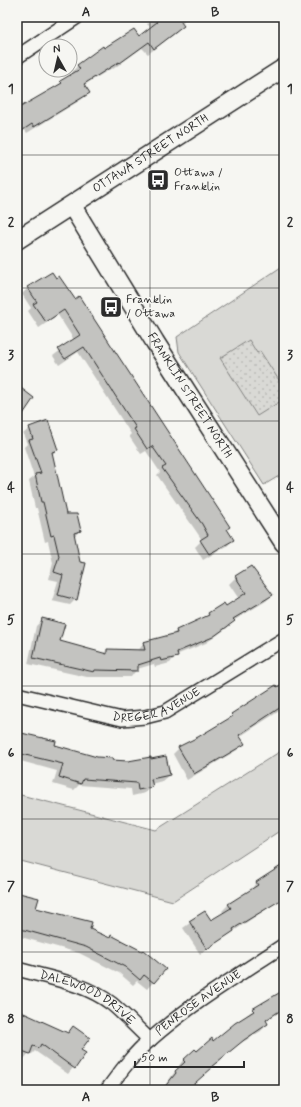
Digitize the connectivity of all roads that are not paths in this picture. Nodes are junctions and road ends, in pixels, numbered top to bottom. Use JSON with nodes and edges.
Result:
{"nodes":[{"id":1,"x":77,"y":17,"type":"edge"},
{"id":2,"x":17,"y":57,"type":"edge"},
{"id":3,"x":284,"y":68,"type":"edge"},
{"id":4,"x":72,"y":206,"type":"junction"},
{"id":5,"x":17,"y":240,"type":"edge"},
{"id":6,"x":284,"y":543,"type":"edge"},
{"id":7,"x":284,"y":639,"type":"edge"},
{"id":8,"x":17,"y":694,"type":"edge"},
{"id":9,"x":284,"y":945,"type":"edge"},
{"id":10,"x":17,"y":969,"type":"edge"},
{"id":11,"x":150,"y":1040,"type":"junction"},
{"id":12,"x":107,"y":1090,"type":"edge"}],
"edges":[{"from":1,"to":2,"type":"street"},
{"from":3,"to":4,"type":"street","name":"OTTAWA STREET NORTH"},
{"from":4,"to":5,"type":"street","name":"OTTAWA STREET NORTH"},
{"from":4,"to":6,"type":"street","name":"FRANKLIN STREET NORTH"},
{"from":7,"to":8,"type":"street","name":"DREGER AVENUE"},
{"from":9,"to":11,"type":"street","name":"PENROSE AVENUE"},
{"from":10,"to":11,"type":"street","name":"DALEWOOD DRIVE"},
{"from":11,"to":12,"type":"street","name":"PENROSE AVENUE"}]}
